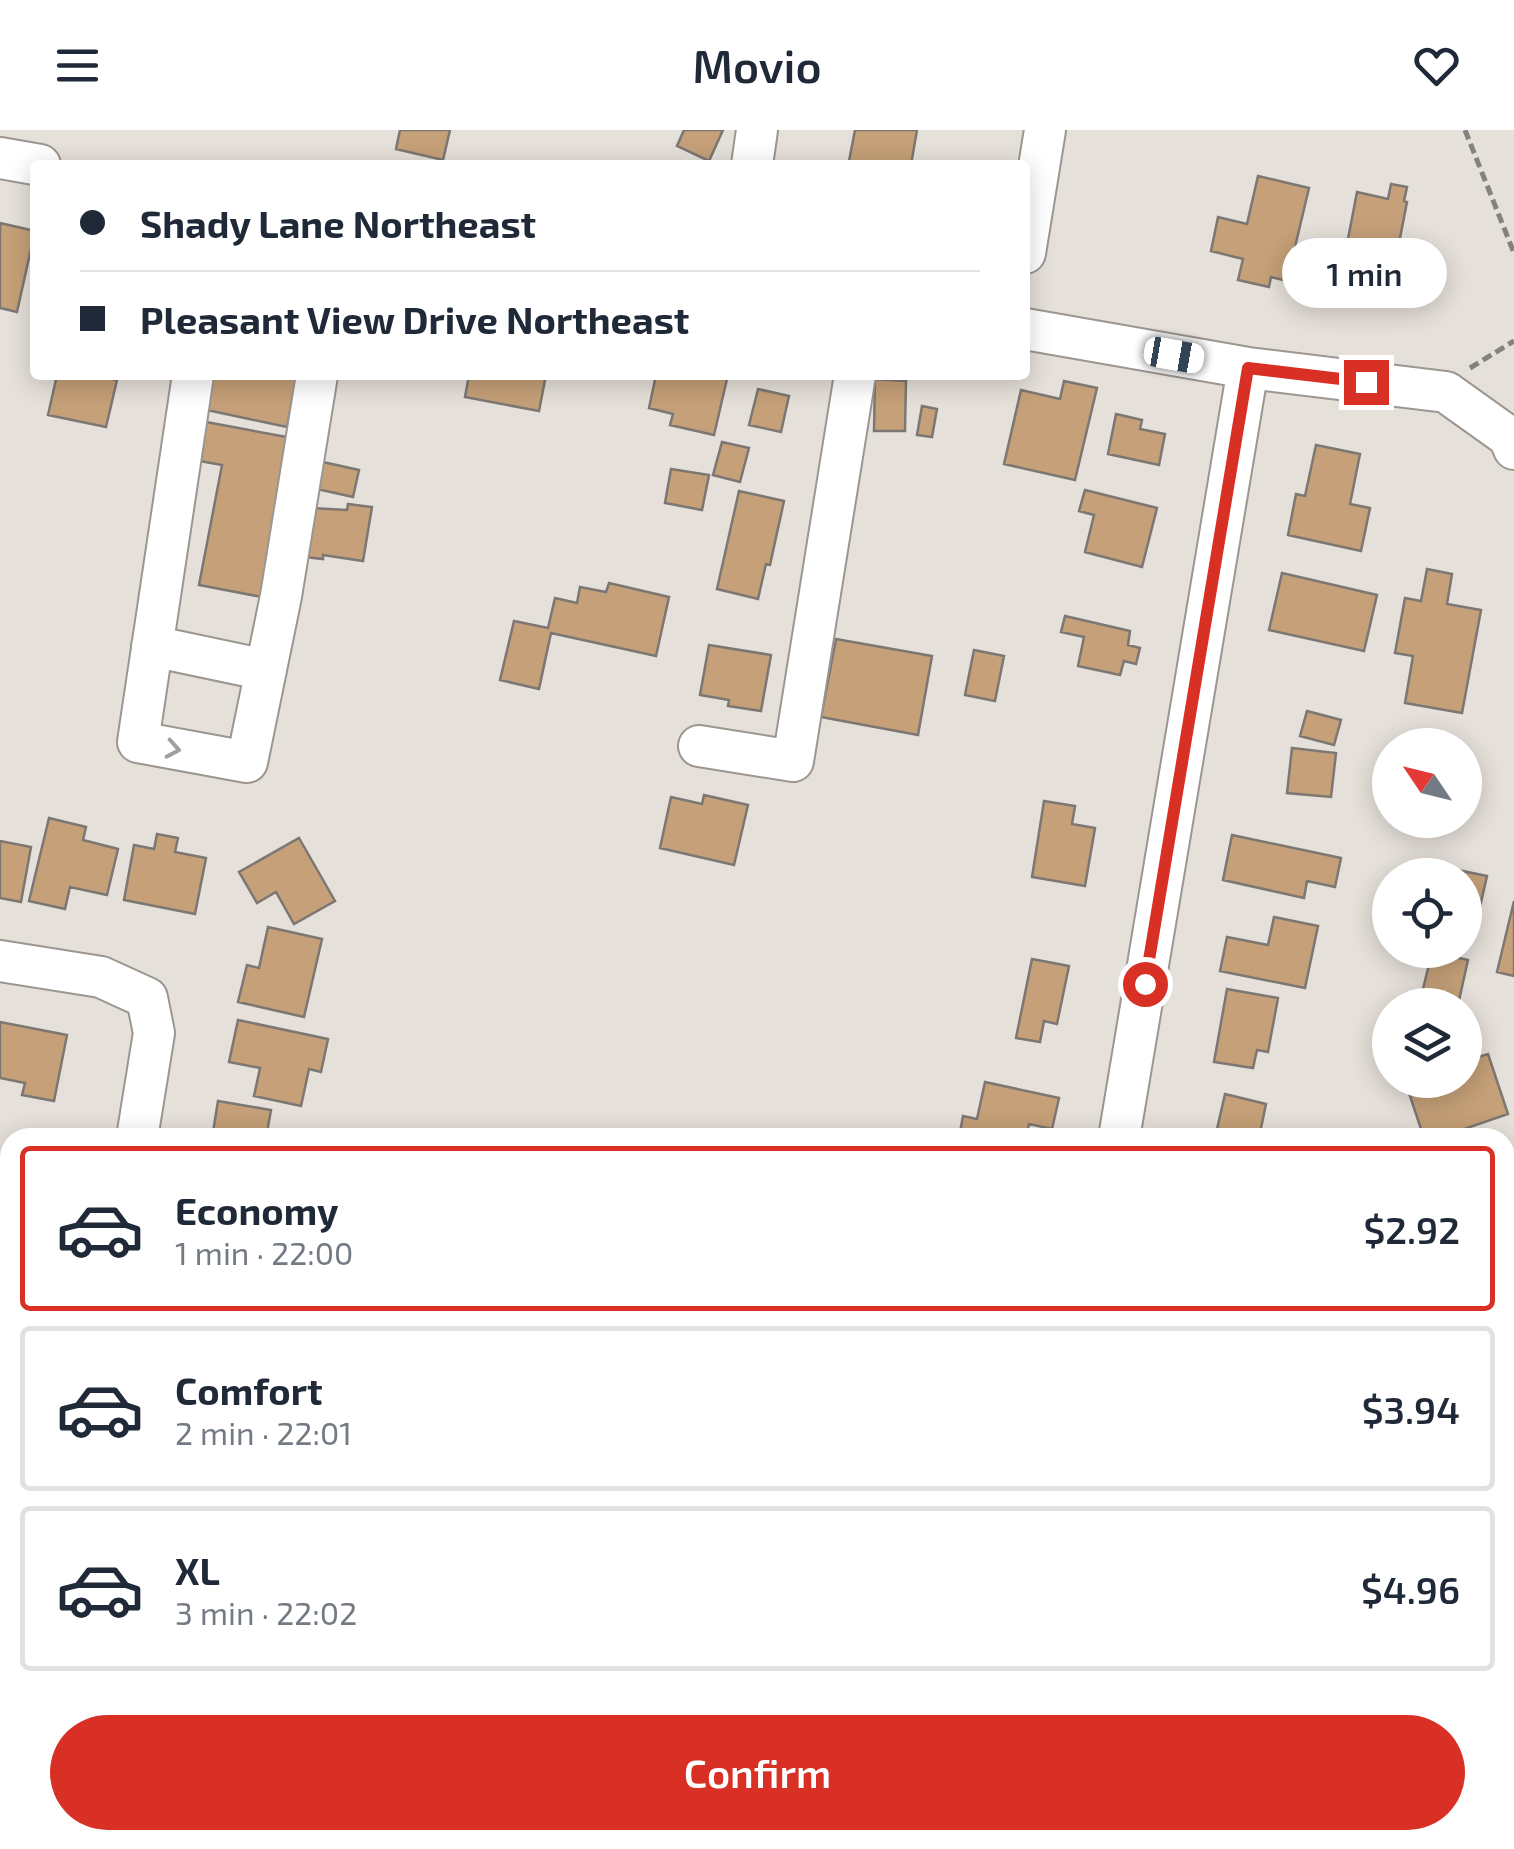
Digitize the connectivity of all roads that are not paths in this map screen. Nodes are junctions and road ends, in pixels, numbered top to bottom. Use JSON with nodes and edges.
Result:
{"nodes":[{"id":1,"x":757,"y":130,"type":"edge"},
{"id":2,"x":1046,"y":130,"type":"edge"},
{"id":3,"x":0,"y":158,"type":"edge"},
{"id":4,"x":753,"y":160,"type":"edge"},
{"id":5,"x":30,"y":163,"type":"edge"},
{"id":6,"x":1030,"y":224,"type":"edge"},
{"id":7,"x":1030,"y":330,"type":"edge"},
{"id":8,"x":1248,"y":368,"type":"junction"},
{"id":9,"x":192,"y":380,"type":"edge"},
{"id":10,"x":315,"y":380,"type":"edge"},
{"id":11,"x":854,"y":380,"type":"edge"},
{"id":12,"x":1514,"y":449,"type":"edge"},
{"id":13,"x":152,"y":646,"type":"junction"},
{"id":14,"x":266,"y":670,"type":"junction"},
{"id":15,"x":699,"y":746,"type":"dead end"},
{"id":16,"x":0,"y":962,"type":"edge"},
{"id":17,"x":139,"y":1128,"type":"edge"},
{"id":18,"x":1121,"y":1128,"type":"edge"}],
"edges":[{"from":1,"to":4,"type":"street"},
{"from":2,"to":6,"type":"street"},
{"from":3,"to":5,"type":"street"},
{"from":7,"to":8,"type":"street"},
{"from":8,"to":12,"type":"street"},
{"from":8,"to":18,"type":"street"},
{"from":9,"to":13,"type":"street"},
{"from":10,"to":14,"type":"street"},
{"from":11,"to":15,"type":"street"},
{"from":13,"to":14,"type":"street"},
{"from":13,"to":14,"type":"street","one_way":true},
{"from":16,"to":17,"type":"street"}]}
